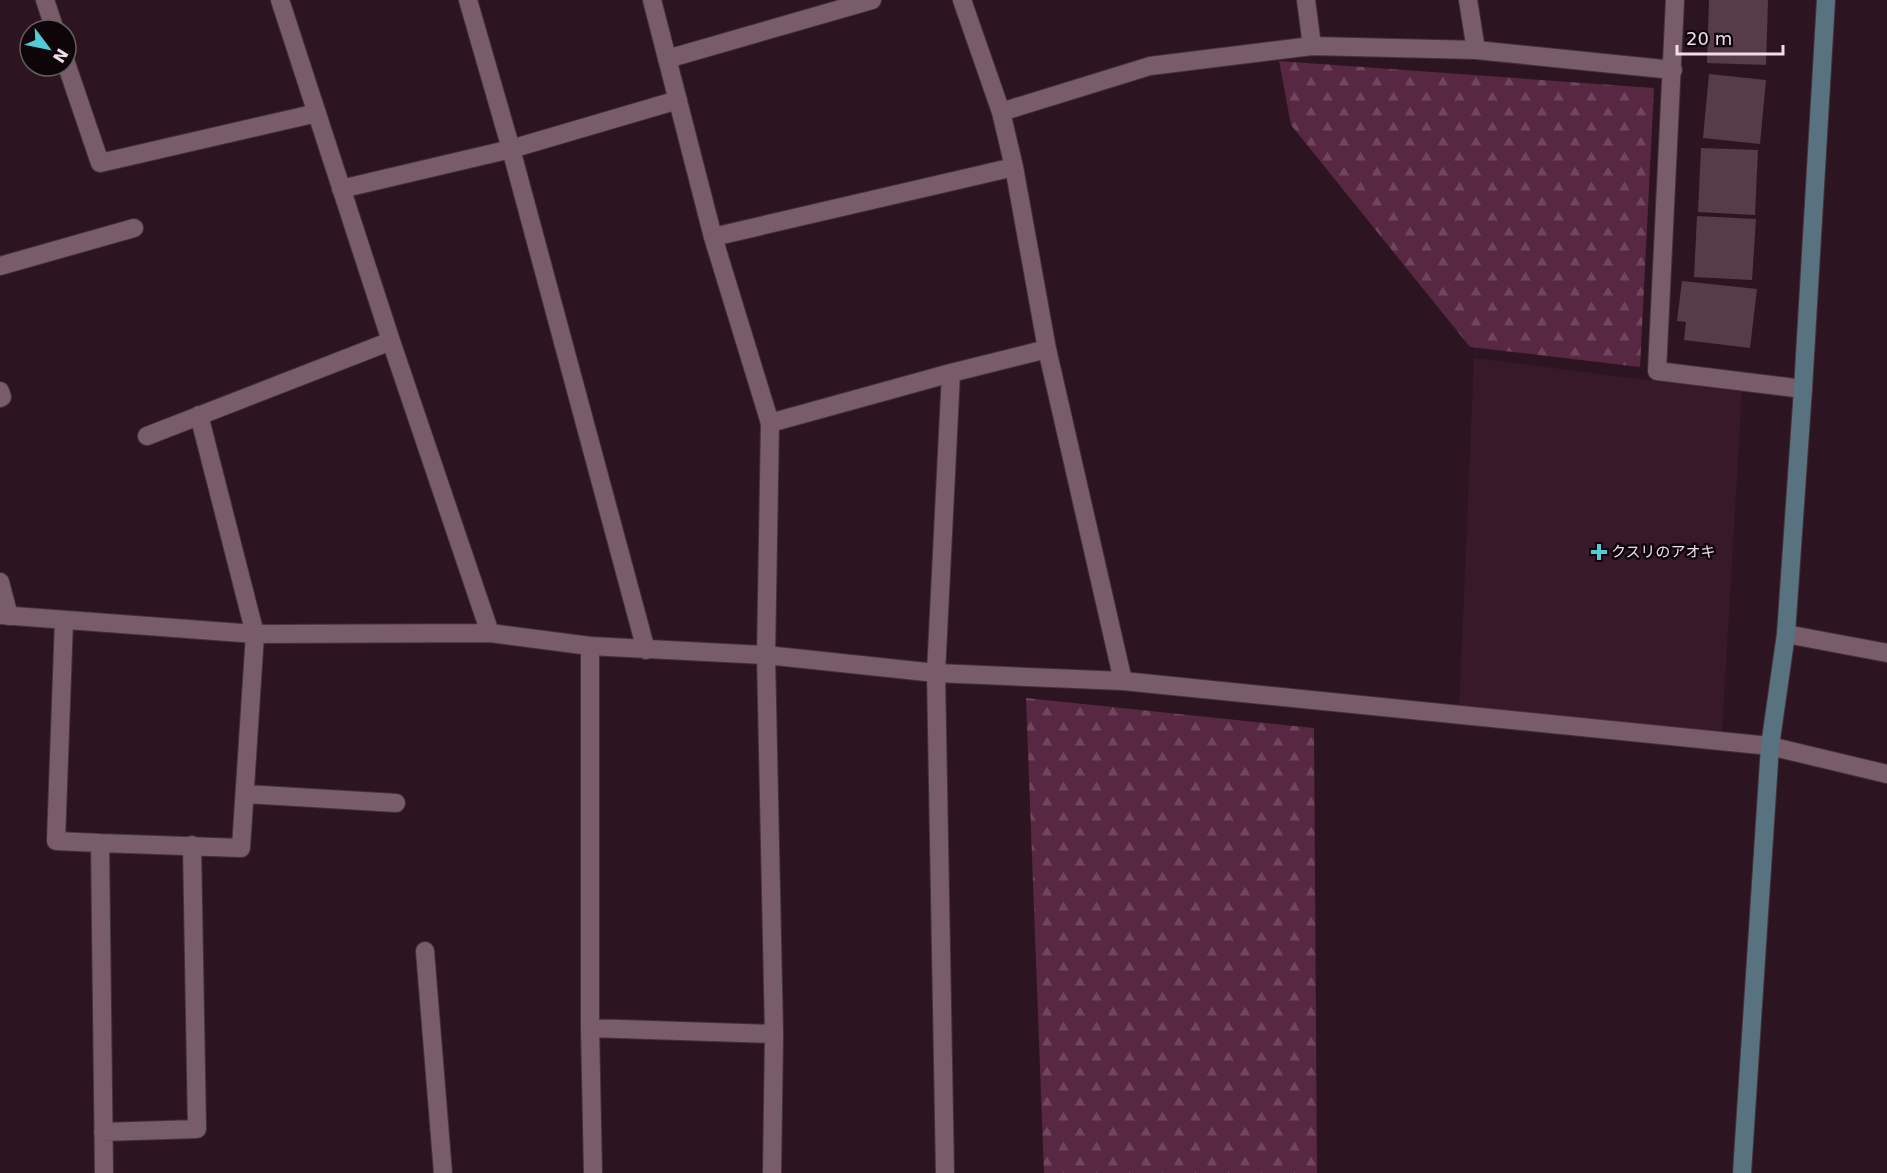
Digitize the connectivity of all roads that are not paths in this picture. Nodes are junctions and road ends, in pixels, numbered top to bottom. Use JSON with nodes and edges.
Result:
{"nodes":[{"id":1,"x":45,"y":0,"type":"edge"},
{"id":2,"x":280,"y":0,"type":"edge"},
{"id":3,"x":468,"y":0,"type":"edge"},
{"id":4,"x":652,"y":0,"type":"edge"},
{"id":5,"x":872,"y":0,"type":"edge"},
{"id":6,"x":962,"y":0,"type":"edge"},
{"id":7,"x":1306,"y":0,"type":"edge"},
{"id":8,"x":1468,"y":0,"type":"edge"},
{"id":9,"x":1675,"y":0,"type":"edge"},
{"id":10,"x":1826,"y":0,"type":"edge"},
{"id":11,"x":51,"y":18,"type":"edge"},
{"id":12,"x":1312,"y":46,"type":"junction"},
{"id":13,"x":1476,"y":50,"type":"junction"},
{"id":14,"x":667,"y":59,"type":"junction"},
{"id":15,"x":1673,"y":70,"type":"junction"},
{"id":16,"x":71,"y":78,"type":"edge"},
{"id":17,"x":678,"y":100,"type":"junction"},
{"id":18,"x":1001,"y":112,"type":"junction"},
{"id":19,"x":316,"y":113,"type":"junction"},
{"id":20,"x":511,"y":149,"type":"junction"},
{"id":21,"x":1014,"y":167,"type":"junction"},
{"id":22,"x":341,"y":189,"type":"junction"},
{"id":23,"x":134,"y":228,"type":"dead end"},
{"id":24,"x":713,"y":237,"type":"junction"},
{"id":25,"x":0,"y":266,"type":"edge"},
{"id":26,"x":391,"y":341,"type":"junction"},
{"id":27,"x":1047,"y":349,"type":"junction"},
{"id":28,"x":951,"y":373,"type":"junction"},
{"id":29,"x":1803,"y":389,"type":"junction"},
{"id":30,"x":0,"y":392,"type":"edge"},
{"id":31,"x":0,"y":398,"type":"edge"},
{"id":32,"x":199,"y":416,"type":"junction"},
{"id":33,"x":771,"y":423,"type":"junction"},
{"id":34,"x":147,"y":436,"type":"dead end"},
{"id":35,"x":0,"y":582,"type":"edge"},
{"id":36,"x":4,"y":616,"type":"edge"},
{"id":37,"x":64,"y":620,"type":"junction"},
{"id":38,"x":489,"y":633,"type":"junction"},
{"id":39,"x":255,"y":634,"type":"junction"},
{"id":40,"x":1786,"y":634,"type":"junction"},
{"id":41,"x":590,"y":646,"type":"junction"},
{"id":42,"x":646,"y":650,"type":"junction"},
{"id":43,"x":1887,"y":653,"type":"edge"},
{"id":44,"x":766,"y":655,"type":"junction"},
{"id":45,"x":936,"y":674,"type":"junction"},
{"id":46,"x":1123,"y":681,"type":"junction"},
{"id":47,"x":1770,"y":746,"type":"junction"},
{"id":48,"x":1887,"y":774,"type":"edge"},
{"id":49,"x":245,"y":794,"type":"junction"},
{"id":50,"x":396,"y":803,"type":"dead end"},
{"id":51,"x":100,"y":843,"type":"junction"},
{"id":52,"x":192,"y":845,"type":"junction"},
{"id":53,"x":425,"y":951,"type":"dead end"},
{"id":54,"x":590,"y":1028,"type":"junction"},
{"id":55,"x":774,"y":1035,"type":"junction"},
{"id":56,"x":103,"y":1132,"type":"junction"},
{"id":57,"x":104,"y":1173,"type":"edge"},
{"id":58,"x":443,"y":1173,"type":"edge"},
{"id":59,"x":593,"y":1173,"type":"edge"},
{"id":60,"x":772,"y":1173,"type":"edge"},
{"id":61,"x":945,"y":1173,"type":"edge"},
{"id":62,"x":1742,"y":1173,"type":"edge"}],
"edges":[{"from":1,"to":11,"type":"street"},
{"from":2,"to":19,"type":"street"},
{"from":3,"to":20,"type":"street"},
{"from":4,"to":14,"type":"street"},
{"from":5,"to":14,"type":"street"},
{"from":6,"to":18,"type":"street"},
{"from":7,"to":12,"type":"street"},
{"from":8,"to":13,"type":"street"},
{"from":9,"to":15,"type":"street"},
{"from":10,"to":29,"type":"street"},
{"from":12,"to":13,"type":"street"},
{"from":12,"to":18,"type":"street"},
{"from":13,"to":15,"type":"street"},
{"from":14,"to":17,"type":"street"},
{"from":15,"to":29,"type":"street"},
{"from":16,"to":19,"type":"street"},
{"from":17,"to":20,"type":"street"},
{"from":17,"to":24,"type":"street"},
{"from":18,"to":21,"type":"street"},
{"from":19,"to":22,"type":"street"},
{"from":20,"to":22,"type":"street"},
{"from":20,"to":42,"type":"street"},
{"from":21,"to":24,"type":"street"},
{"from":21,"to":27,"type":"street"},
{"from":22,"to":26,"type":"street"},
{"from":23,"to":25,"type":"street"},
{"from":24,"to":33,"type":"street"},
{"from":26,"to":32,"type":"street"},
{"from":26,"to":38,"type":"street"},
{"from":27,"to":28,"type":"street"},
{"from":27,"to":46,"type":"street"},
{"from":28,"to":33,"type":"street"},
{"from":28,"to":45,"type":"street"},
{"from":29,"to":40,"type":"street"},
{"from":30,"to":31,"type":"street"},
{"from":32,"to":34,"type":"street"},
{"from":32,"to":39,"type":"street"},
{"from":33,"to":44,"type":"street"},
{"from":35,"to":36,"type":"street"},
{"from":36,"to":37,"type":"street"},
{"from":37,"to":39,"type":"street"},
{"from":37,"to":51,"type":"street"},
{"from":38,"to":39,"type":"street"},
{"from":38,"to":41,"type":"street"},
{"from":39,"to":49,"type":"street"},
{"from":40,"to":43,"type":"street"},
{"from":40,"to":47,"type":"street"},
{"from":41,"to":42,"type":"street"},
{"from":41,"to":54,"type":"street"},
{"from":42,"to":44,"type":"street"},
{"from":44,"to":45,"type":"street"},
{"from":44,"to":55,"type":"street"},
{"from":45,"to":46,"type":"street"},
{"from":45,"to":61,"type":"street"},
{"from":46,"to":47,"type":"street"},
{"from":47,"to":48,"type":"street"},
{"from":47,"to":62,"type":"street"},
{"from":49,"to":50,"type":"street"},
{"from":49,"to":52,"type":"street"},
{"from":51,"to":52,"type":"street"},
{"from":51,"to":56,"type":"street"},
{"from":52,"to":56,"type":"street"},
{"from":53,"to":58,"type":"street"},
{"from":54,"to":55,"type":"street"},
{"from":54,"to":59,"type":"street"},
{"from":55,"to":60,"type":"street"},
{"from":56,"to":57,"type":"street"}]}
